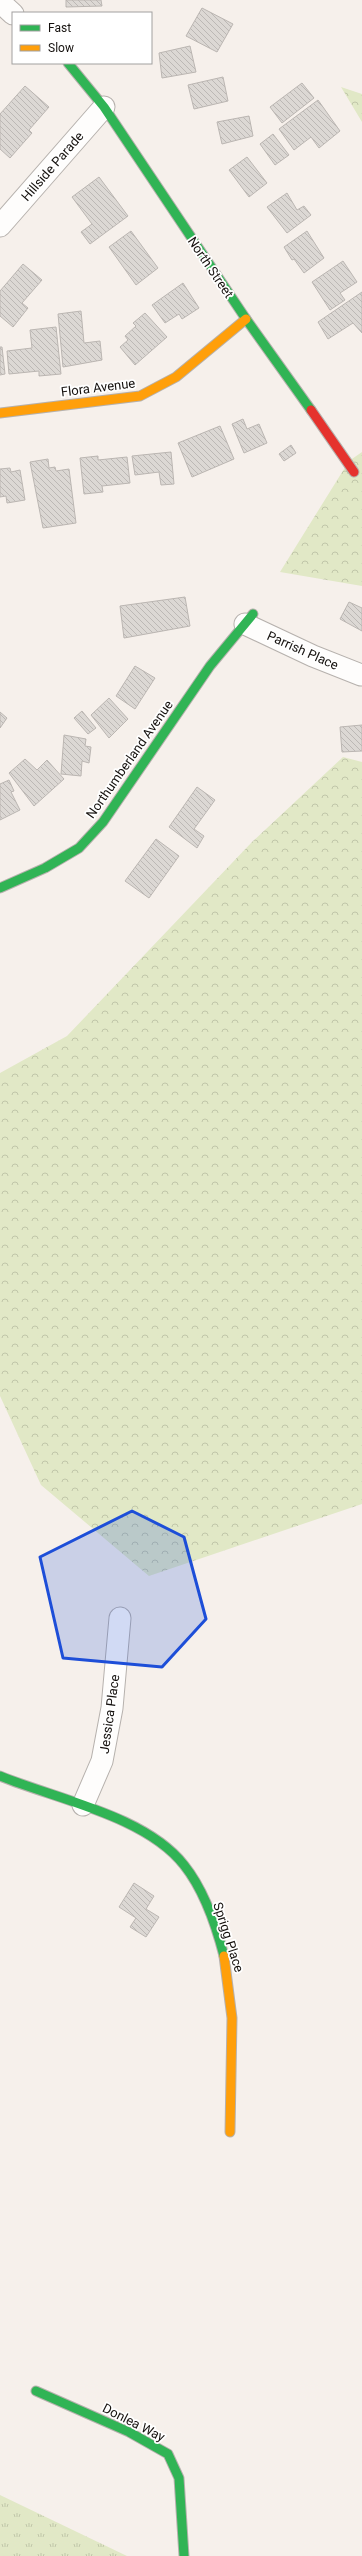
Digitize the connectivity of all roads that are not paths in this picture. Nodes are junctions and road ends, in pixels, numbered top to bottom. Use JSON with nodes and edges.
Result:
{"nodes":[{"id":1,"x":0,"y":2,"type":"edge"},
{"id":2,"x":12,"y":13,"type":"edge"},
{"id":3,"x":69,"y":64,"type":"edge"},
{"id":4,"x":104,"y":107,"type":"junction"},
{"id":5,"x":0,"y":226,"type":"edge"},
{"id":6,"x":246,"y":319,"type":"junction"},
{"id":7,"x":0,"y":413,"type":"edge"},
{"id":8,"x":354,"y":472,"type":"dead end"},
{"id":9,"x":249,"y":619,"type":"joint"},
{"id":10,"x":361,"y":675,"type":"edge"},
{"id":11,"x":0,"y":888,"type":"edge"},
{"id":12,"x":120,"y":1618,"type":"dead end"},
{"id":13,"x":0,"y":1776,"type":"edge"},
{"id":14,"x":83,"y":1805,"type":"junction"},
{"id":15,"x":230,"y":2132,"type":"dead end"},
{"id":16,"x":36,"y":2391,"type":"dead end"},
{"id":17,"x":184,"y":2556,"type":"edge"}],
"edges":[{"from":1,"to":2,"type":"street"},
{"from":3,"to":4,"type":"street","name":"North Street"},
{"from":4,"to":5,"type":"street","name":"Hillside Parade"},
{"from":4,"to":6,"type":"street","name":"North Street"},
{"from":6,"to":7,"type":"street","name":"Flora Avenue"},
{"from":6,"to":8,"type":"street","name":"North Street"},
{"from":9,"to":10,"type":"street","name":"Parrish Place"},
{"from":9,"to":11,"type":"street","name":"Northumberland Avenue"},
{"from":12,"to":14,"type":"street","name":"Jessica Place"},
{"from":13,"to":14,"type":"street","name":"Sprigg Place"},
{"from":14,"to":15,"type":"street","name":"Sprigg Place"},
{"from":16,"to":17,"type":"street","name":"Donlea Way"}]}
